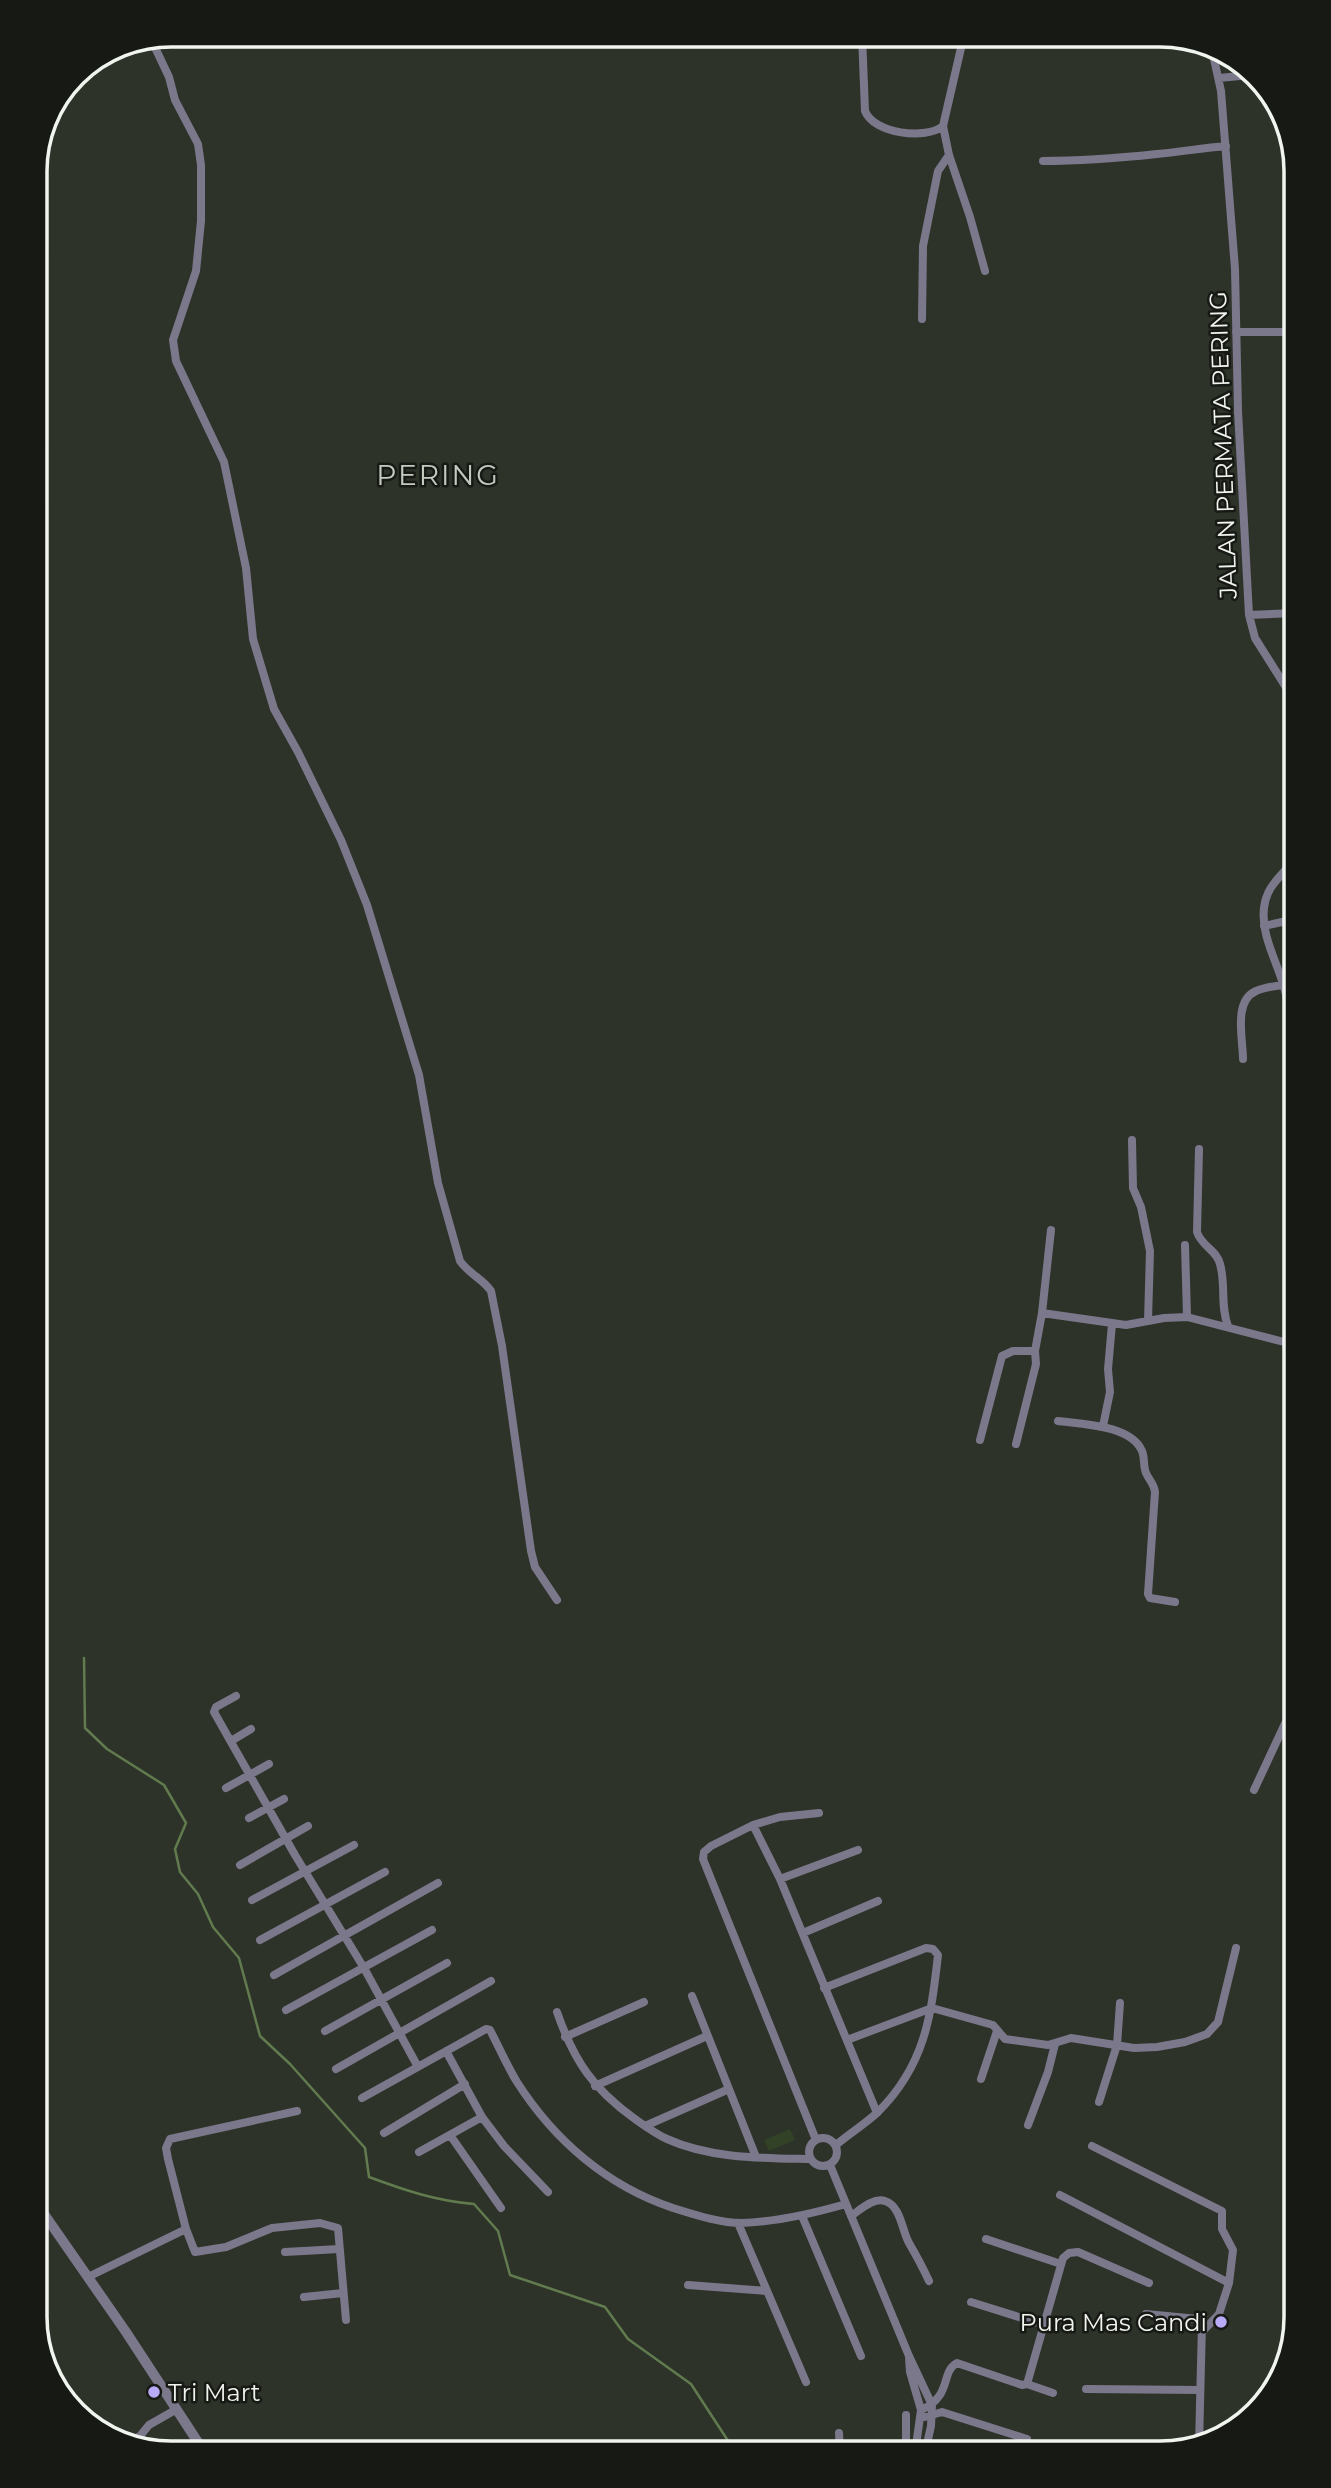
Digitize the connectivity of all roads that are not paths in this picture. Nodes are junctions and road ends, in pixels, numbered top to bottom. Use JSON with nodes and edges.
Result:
{"nodes":[{"id":1,"x":863,"y":48,"type":"edge"},
{"id":2,"x":961,"y":48,"type":"edge"},
{"id":3,"x":156,"y":49,"type":"edge"},
{"id":4,"x":1215,"y":60,"type":"edge"},
{"id":5,"x":1239,"y":76,"type":"edge"},
{"id":6,"x":1220,"y":78,"type":"junction"},
{"id":7,"x":943,"y":126,"type":"junction"},
{"id":8,"x":1226,"y":146,"type":"junction"},
{"id":9,"x":949,"y":155,"type":"junction"},
{"id":10,"x":1043,"y":161,"type":"dead end"},
{"id":11,"x":985,"y":271,"type":"dead end"},
{"id":12,"x":922,"y":319,"type":"dead end"},
{"id":13,"x":1236,"y":332,"type":"junction"},
{"id":14,"x":1284,"y":332,"type":"edge"},
{"id":15,"x":1284,"y":614,"type":"edge"},
{"id":16,"x":1249,"y":615,"type":"junction"},
{"id":17,"x":1284,"y":684,"type":"edge"},
{"id":18,"x":1284,"y":870,"type":"edge"},
{"id":19,"x":1284,"y":922,"type":"edge"},
{"id":20,"x":1264,"y":926,"type":"junction"},
{"id":21,"x":1284,"y":985,"type":"joint"},
{"id":22,"x":1243,"y":1059,"type":"dead end"},
{"id":23,"x":1132,"y":1140,"type":"dead end"},
{"id":24,"x":1199,"y":1149,"type":"dead end"},
{"id":25,"x":1051,"y":1230,"type":"dead end"},
{"id":26,"x":1185,"y":1245,"type":"dead end"},
{"id":27,"x":1042,"y":1313,"type":"junction"},
{"id":28,"x":1187,"y":1317,"type":"junction"},
{"id":29,"x":1149,"y":1321,"type":"junction"},
{"id":30,"x":1112,"y":1324,"type":"junction"},
{"id":31,"x":1228,"y":1326,"type":"junction"},
{"id":32,"x":1284,"y":1342,"type":"edge"},
{"id":33,"x":1035,"y":1352,"type":"junction"},
{"id":34,"x":1058,"y":1421,"type":"dead end"},
{"id":35,"x":1103,"y":1426,"type":"junction"},
{"id":36,"x":980,"y":1440,"type":"dead end"},
{"id":37,"x":1016,"y":1444,"type":"dead end"},
{"id":38,"x":556,"y":1600,"type":"dead end"},
{"id":39,"x":1175,"y":1602,"type":"dead end"},
{"id":40,"x":236,"y":1696,"type":"dead end"},
{"id":41,"x":1284,"y":1726,"type":"edge"},
{"id":42,"x":251,"y":1729,"type":"dead end"},
{"id":43,"x":231,"y":1741,"type":"junction"},
{"id":44,"x":269,"y":1764,"type":"dead end"},
{"id":45,"x":251,"y":1774,"type":"junction"},
{"id":46,"x":226,"y":1788,"type":"dead end"},
{"id":47,"x":1254,"y":1790,"type":"dead end"},
{"id":48,"x":284,"y":1799,"type":"dead end"},
{"id":49,"x":269,"y":1807,"type":"junction"},
{"id":50,"x":819,"y":1813,"type":"dead end"},
{"id":51,"x":249,"y":1818,"type":"dead end"},
{"id":52,"x":753,"y":1825,"type":"junction"},
{"id":53,"x":309,"y":1826,"type":"dead end"},
{"id":54,"x":286,"y":1839,"type":"junction"},
{"id":55,"x":354,"y":1845,"type":"dead end"},
{"id":56,"x":858,"y":1850,"type":"dead end"},
{"id":57,"x":240,"y":1865,"type":"dead end"},
{"id":58,"x":305,"y":1871,"type":"junction"},
{"id":59,"x":385,"y":1872,"type":"dead end"},
{"id":60,"x":780,"y":1879,"type":"junction"},
{"id":61,"x":438,"y":1883,"type":"dead end"},
{"id":62,"x":252,"y":1900,"type":"dead end"},
{"id":63,"x":878,"y":1901,"type":"dead end"},
{"id":64,"x":326,"y":1905,"type":"junction"},
{"id":65,"x":432,"y":1930,"type":"dead end"},
{"id":66,"x":803,"y":1933,"type":"junction"},
{"id":67,"x":345,"y":1936,"type":"junction"},
{"id":68,"x":260,"y":1940,"type":"dead end"},
{"id":69,"x":1236,"y":1948,"type":"dead end"},
{"id":70,"x":447,"y":1963,"type":"dead end"},
{"id":71,"x":364,"y":1968,"type":"junction"},
{"id":72,"x":274,"y":1975,"type":"dead end"},
{"id":73,"x":491,"y":1981,"type":"dead end"},
{"id":74,"x":824,"y":1988,"type":"junction"},
{"id":75,"x":692,"y":1996,"type":"dead end"},
{"id":76,"x":382,"y":2001,"type":"junction"},
{"id":77,"x":644,"y":2002,"type":"dead end"},
{"id":78,"x":1120,"y":2003,"type":"dead end"},
{"id":79,"x":932,"y":2008,"type":"junction"},
{"id":80,"x":286,"y":2010,"type":"dead end"},
{"id":81,"x":557,"y":2012,"type":"dead end"},
{"id":82,"x":325,"y":2031,"type":"dead end"},
{"id":83,"x":997,"y":2031,"type":"junction"},
{"id":84,"x":399,"y":2033,"type":"junction"},
{"id":85,"x":707,"y":2036,"type":"junction"},
{"id":86,"x":565,"y":2037,"type":"junction"},
{"id":87,"x":847,"y":2040,"type":"junction"},
{"id":88,"x":1055,"y":2044,"type":"junction"},
{"id":89,"x":1116,"y":2045,"type":"junction"},
{"id":90,"x":446,"y":2051,"type":"junction"},
{"id":91,"x":418,"y":2067,"type":"junction"},
{"id":92,"x":336,"y":2069,"type":"dead end"},
{"id":93,"x":981,"y":2079,"type":"dead end"},
{"id":94,"x":465,"y":2084,"type":"junction"},
{"id":95,"x":595,"y":2086,"type":"junction"},
{"id":96,"x":729,"y":2089,"type":"junction"},
{"id":97,"x":362,"y":2098,"type":"dead end"},
{"id":98,"x":1099,"y":2102,"type":"dead end"},
{"id":99,"x":297,"y":2111,"type":"dead end"},
{"id":100,"x":877,"y":2113,"type":"junction"},
{"id":101,"x":482,"y":2117,"type":"junction"},
{"id":102,"x":1028,"y":2125,"type":"dead end"},
{"id":103,"x":645,"y":2126,"type":"junction"},
{"id":104,"x":384,"y":2133,"type":"dead end"},
{"id":105,"x":450,"y":2135,"type":"junction"},
{"id":106,"x":816,"y":2140,"type":"junction"},
{"id":107,"x":835,"y":2145,"type":"junction"},
{"id":108,"x":1091,"y":2146,"type":"dead end"},
{"id":109,"x":419,"y":2152,"type":"dead end"},
{"id":110,"x":756,"y":2157,"type":"junction"},
{"id":111,"x":811,"y":2159,"type":"junction"},
{"id":112,"x":830,"y":2165,"type":"junction"},
{"id":113,"x":548,"y":2192,"type":"dead end"},
{"id":114,"x":1060,"y":2195,"type":"dead end"},
{"id":115,"x":846,"y":2204,"type":"junction"},
{"id":116,"x":501,"y":2207,"type":"dead end"},
{"id":117,"x":802,"y":2216,"type":"junction"},
{"id":118,"x":851,"y":2216,"type":"junction"},
{"id":119,"x":47,"y":2218,"type":"edge"},
{"id":120,"x":738,"y":2223,"type":"junction"},
{"id":121,"x":186,"y":2229,"type":"junction"},
{"id":122,"x":986,"y":2239,"type":"dead end"},
{"id":123,"x":339,"y":2249,"type":"junction"},
{"id":124,"x":285,"y":2252,"type":"dead end"},
{"id":125,"x":1061,"y":2264,"type":"junction"},
{"id":126,"x":88,"y":2277,"type":"junction"},
{"id":127,"x":929,"y":2281,"type":"dead end"},
{"id":128,"x":1149,"y":2283,"type":"dead end"},
{"id":129,"x":1228,"y":2283,"type":"junction"},
{"id":130,"x":688,"y":2285,"type":"dead end"},
{"id":131,"x":767,"y":2291,"type":"junction"},
{"id":132,"x":343,"y":2293,"type":"junction"},
{"id":133,"x":304,"y":2297,"type":"dead end"},
{"id":134,"x":971,"y":2302,"type":"dead end"},
{"id":135,"x":1146,"y":2314,"type":"dead end"},
{"id":136,"x":346,"y":2320,"type":"dead end"},
{"id":137,"x":1044,"y":2325,"type":"junction"},
{"id":138,"x":1202,"y":2332,"type":"junction"},
{"id":139,"x":907,"y":2351,"type":"junction"},
{"id":140,"x":861,"y":2356,"type":"dead end"},
{"id":141,"x":806,"y":2382,"type":"dead end"},
{"id":142,"x":1027,"y":2384,"type":"junction"},
{"id":143,"x":1086,"y":2389,"type":"dead end"},
{"id":144,"x":1200,"y":2390,"type":"junction"},
{"id":145,"x":1053,"y":2393,"type":"dead end"},
{"id":146,"x":177,"y":2409,"type":"junction"},
{"id":147,"x":932,"y":2410,"type":"junction"},
{"id":148,"x":921,"y":2414,"type":"junction"},
{"id":149,"x":906,"y":2415,"type":"dead end"},
{"id":150,"x":839,"y":2433,"type":"dead end"},
{"id":151,"x":1199,"y":2434,"type":"edge"},
{"id":152,"x":140,"y":2436,"type":"edge"},
{"id":153,"x":1027,"y":2439,"type":"dead end"},
{"id":154,"x":197,"y":2440,"type":"edge"},
{"id":155,"x":839,"y":2441,"type":"edge"},
{"id":156,"x":906,"y":2441,"type":"edge"},
{"id":157,"x":917,"y":2441,"type":"edge"},
{"id":158,"x":927,"y":2441,"type":"edge"}],
"edges":[{"from":1,"to":7,"type":"street"},
{"from":2,"to":7,"type":"street"},
{"from":3,"to":38,"type":"street"},
{"from":4,"to":6,"type":"street","name":"JALAN PERMATA PERING"},
{"from":5,"to":6,"type":"street"},
{"from":6,"to":8,"type":"street","name":"JALAN PERMATA PERING"},
{"from":7,"to":9,"type":"street"},
{"from":8,"to":10,"type":"street"},
{"from":8,"to":13,"type":"street","name":"JALAN PERMATA PERING"},
{"from":9,"to":11,"type":"street"},
{"from":9,"to":12,"type":"street"},
{"from":13,"to":14,"type":"street"},
{"from":13,"to":16,"type":"street","name":"JALAN PERMATA PERING"},
{"from":15,"to":16,"type":"street"},
{"from":16,"to":17,"type":"street","name":"JALAN PERMATA PERING"},
{"from":18,"to":20,"type":"street"},
{"from":19,"to":20,"type":"street"},
{"from":20,"to":21,"type":"street"},
{"from":21,"to":22,"type":"street"},
{"from":23,"to":29,"type":"street"},
{"from":24,"to":31,"type":"street"},
{"from":25,"to":27,"type":"street"},
{"from":26,"to":28,"type":"street"},
{"from":27,"to":30,"type":"street"},
{"from":27,"to":33,"type":"street"},
{"from":28,"to":29,"type":"street"},
{"from":28,"to":31,"type":"street"},
{"from":29,"to":30,"type":"street"},
{"from":30,"to":35,"type":"street"},
{"from":31,"to":32,"type":"street"},
{"from":33,"to":36,"type":"street"},
{"from":33,"to":37,"type":"street"},
{"from":34,"to":35,"type":"street"},
{"from":35,"to":39,"type":"street"},
{"from":40,"to":43,"type":"street"},
{"from":41,"to":47,"type":"street"},
{"from":42,"to":43,"type":"street"},
{"from":43,"to":45,"type":"street"},
{"from":44,"to":45,"type":"street"},
{"from":45,"to":46,"type":"street"},
{"from":45,"to":49,"type":"street"},
{"from":48,"to":49,"type":"street"},
{"from":49,"to":51,"type":"street"},
{"from":49,"to":54,"type":"street"},
{"from":50,"to":52,"type":"street"},
{"from":52,"to":60,"type":"street"},
{"from":52,"to":106,"type":"street"},
{"from":53,"to":54,"type":"street"},
{"from":54,"to":57,"type":"street"},
{"from":54,"to":58,"type":"street"},
{"from":55,"to":58,"type":"street"},
{"from":56,"to":60,"type":"street"},
{"from":58,"to":62,"type":"street"},
{"from":58,"to":64,"type":"street"},
{"from":59,"to":64,"type":"street"},
{"from":60,"to":66,"type":"street"},
{"from":61,"to":67,"type":"street"},
{"from":63,"to":66,"type":"street"},
{"from":64,"to":67,"type":"street"},
{"from":64,"to":68,"type":"street"},
{"from":65,"to":71,"type":"street"},
{"from":66,"to":74,"type":"street"},
{"from":67,"to":71,"type":"street"},
{"from":67,"to":72,"type":"street"},
{"from":69,"to":89,"type":"street"},
{"from":70,"to":76,"type":"street"},
{"from":71,"to":76,"type":"street"},
{"from":71,"to":80,"type":"street"},
{"from":73,"to":84,"type":"street"},
{"from":74,"to":79,"type":"street"},
{"from":74,"to":87,"type":"street"},
{"from":75,"to":85,"type":"street"},
{"from":76,"to":82,"type":"street"},
{"from":76,"to":84,"type":"street"},
{"from":77,"to":86,"type":"street"},
{"from":78,"to":89,"type":"street"},
{"from":79,"to":83,"type":"street"},
{"from":79,"to":87,"type":"street"},
{"from":79,"to":100,"type":"street"},
{"from":81,"to":86,"type":"street"},
{"from":83,"to":88,"type":"street"},
{"from":83,"to":93,"type":"street"},
{"from":84,"to":91,"type":"street"},
{"from":84,"to":92,"type":"street"},
{"from":85,"to":95,"type":"street"},
{"from":85,"to":96,"type":"street"},
{"from":86,"to":95,"type":"street"},
{"from":87,"to":100,"type":"street"},
{"from":88,"to":89,"type":"street"},
{"from":88,"to":102,"type":"street"},
{"from":89,"to":98,"type":"street"},
{"from":90,"to":91,"type":"street"},
{"from":90,"to":94,"type":"street"},
{"from":90,"to":120,"type":"street"},
{"from":91,"to":97,"type":"street"},
{"from":94,"to":101,"type":"street"},
{"from":94,"to":104,"type":"street"},
{"from":95,"to":103,"type":"street"},
{"from":96,"to":103,"type":"street"},
{"from":96,"to":110,"type":"street"},
{"from":99,"to":121,"type":"street"},
{"from":100,"to":107,"type":"street"},
{"from":101,"to":105,"type":"street"},
{"from":101,"to":113,"type":"street"},
{"from":103,"to":110,"type":"street"},
{"from":105,"to":109,"type":"street"},
{"from":105,"to":116,"type":"street"},
{"from":106,"to":107,"type":"street"},
{"from":106,"to":111,"type":"street"},
{"from":107,"to":112,"type":"street"},
{"from":108,"to":129,"type":"street"},
{"from":110,"to":111,"type":"street"},
{"from":111,"to":112,"type":"street"},
{"from":112,"to":115,"type":"street"},
{"from":114,"to":129,"type":"street"},
{"from":115,"to":117,"type":"street"},
{"from":115,"to":118,"type":"street"},
{"from":117,"to":120,"type":"street"},
{"from":117,"to":140,"type":"street"},
{"from":118,"to":127,"type":"street"},
{"from":118,"to":139,"type":"street"},
{"from":119,"to":126,"type":"street"},
{"from":120,"to":131,"type":"street"},
{"from":121,"to":123,"type":"street"},
{"from":121,"to":126,"type":"street"},
{"from":122,"to":125,"type":"street"},
{"from":123,"to":124,"type":"street"},
{"from":123,"to":132,"type":"street"},
{"from":125,"to":128,"type":"street"},
{"from":125,"to":137,"type":"street"},
{"from":126,"to":146,"type":"street"},
{"from":129,"to":138,"type":"street"},
{"from":130,"to":131,"type":"street"},
{"from":131,"to":141,"type":"street"},
{"from":132,"to":133,"type":"street"},
{"from":132,"to":136,"type":"street"},
{"from":134,"to":137,"type":"street"},
{"from":135,"to":138,"type":"street"},
{"from":137,"to":142,"type":"street"},
{"from":138,"to":144,"type":"street"},
{"from":139,"to":147,"type":"street"},
{"from":139,"to":148,"type":"street"},
{"from":142,"to":145,"type":"street"},
{"from":142,"to":147,"type":"street"},
{"from":143,"to":144,"type":"street"},
{"from":144,"to":151,"type":"street"},
{"from":146,"to":152,"type":"street"},
{"from":146,"to":154,"type":"street"},
{"from":147,"to":148,"type":"street"},
{"from":147,"to":153,"type":"street"},
{"from":147,"to":158,"type":"street"},
{"from":148,"to":157,"type":"street"},
{"from":149,"to":156,"type":"street"},
{"from":150,"to":155,"type":"street"}]}
